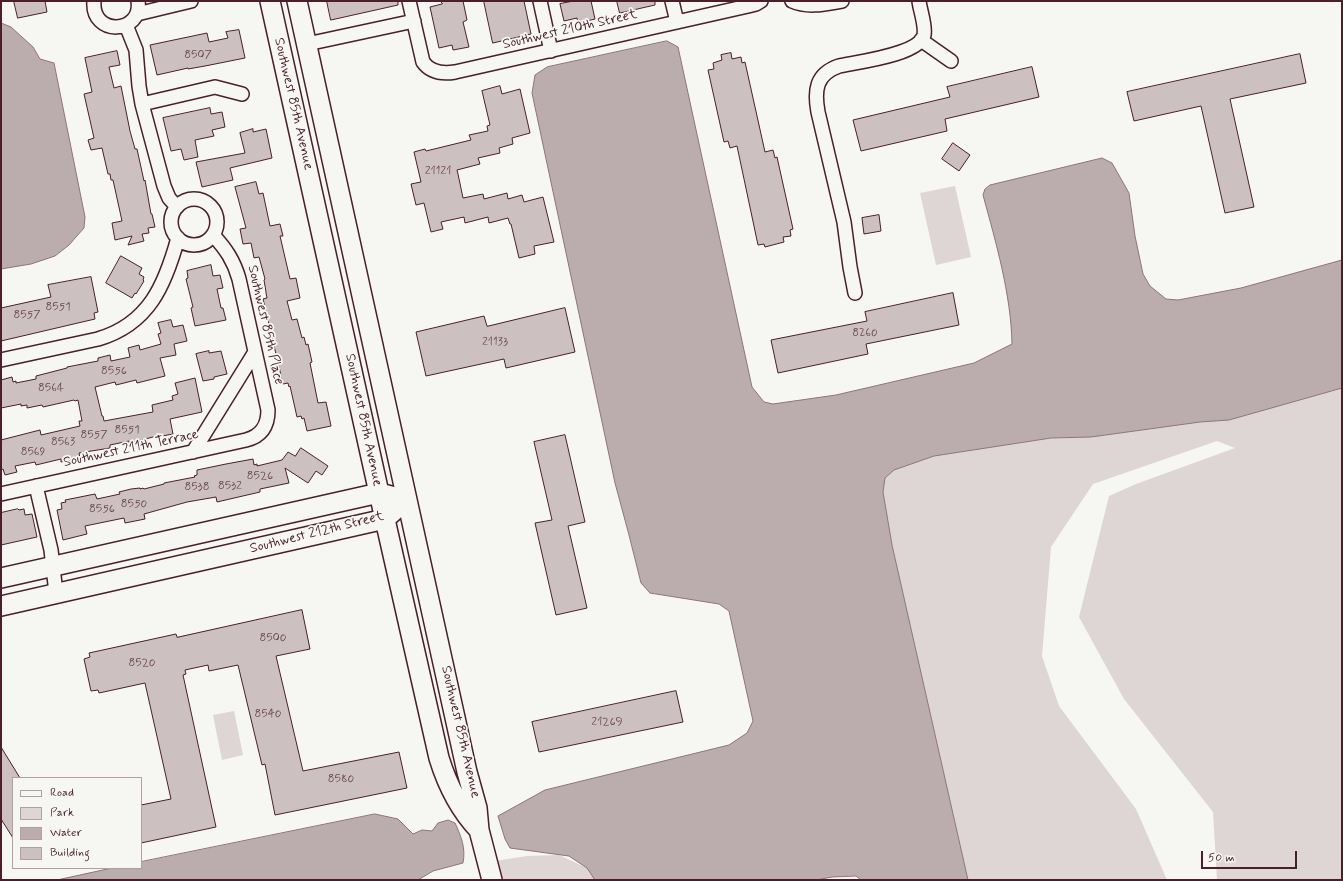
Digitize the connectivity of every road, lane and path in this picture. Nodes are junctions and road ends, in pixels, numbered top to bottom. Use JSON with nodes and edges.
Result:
{"nodes":[{"id":1,"x":94,"y":1,"type":"edge"},
{"id":2,"x":191,"y":1,"type":"edge"},
{"id":3,"x":270,"y":1,"type":"edge"},
{"id":4,"x":297,"y":1,"type":"edge"},
{"id":5,"x":409,"y":1,"type":"edge"},
{"id":6,"x":540,"y":1,"type":"edge"},
{"id":7,"x":672,"y":1,"type":"edge"},
{"id":8,"x":761,"y":1,"type":"edge"},
{"id":9,"x":792,"y":1,"type":"edge"},
{"id":10,"x":842,"y":1,"type":"edge"},
{"id":11,"x":918,"y":1,"type":"edge"},
{"id":12,"x":138,"y":7,"type":"edge"},
{"id":13,"x":414,"y":21,"type":"junction"},
{"id":14,"x":677,"y":22,"type":"junction"},
{"id":15,"x":126,"y":25,"type":"junction"},
{"id":16,"x":921,"y":40,"type":"junction"},
{"id":17,"x":307,"y":44,"type":"junction"},
{"id":18,"x":550,"y":51,"type":"junction"},
{"id":19,"x":951,"y":61,"type":"dead end"},
{"id":20,"x":242,"y":94,"type":"dead end"},
{"id":21,"x":142,"y":104,"type":"junction"},
{"id":22,"x":177,"y":208,"type":"junction"},
{"id":23,"x":213,"y":235,"type":"junction"},
{"id":24,"x":178,"y":238,"type":"junction"},
{"id":25,"x":855,"y":293,"type":"dead end"},
{"id":26,"x":255,"y":352,"type":"junction"},
{"id":27,"x":1,"y":360,"type":"edge"},
{"id":28,"x":265,"y":428,"type":"joint"},
{"id":29,"x":192,"y":452,"type":"junction"},
{"id":30,"x":36,"y":486,"type":"junction"},
{"id":31,"x":379,"y":493,"type":"junction"},
{"id":32,"x":1,"y":494,"type":"edge"},
{"id":33,"x":408,"y":500,"type":"junction"},
{"id":34,"x":385,"y":519,"type":"junction"},
{"id":35,"x":53,"y":566,"type":"junction"},
{"id":36,"x":1,"y":578,"type":"edge"},
{"id":37,"x":56,"y":593,"type":"junction"},
{"id":38,"x":1,"y":606,"type":"edge"},
{"id":39,"x":479,"y":830,"type":"junction"},
{"id":40,"x":492,"y":880,"type":"edge"}],
"edges":[{"from":1,"to":15,"type":"street"},
{"from":2,"to":12,"type":"street"},
{"from":3,"to":31,"type":"street","name":"Southwest 85th Avenue"},
{"from":4,"to":17,"type":"street","name":"Southwest 85th Avenue"},
{"from":5,"to":13,"type":"street"},
{"from":6,"to":18,"type":"street"},
{"from":7,"to":14,"type":"street"},
{"from":8,"to":14,"type":"street","name":"Southwest 210th Street"},
{"from":9,"to":10,"type":"street"},
{"from":11,"to":16,"type":"street"},
{"from":12,"to":15,"type":"street"},
{"from":13,"to":17,"type":"street"},
{"from":13,"to":18,"type":"street","name":"Southwest 210th Street"},
{"from":14,"to":18,"type":"street","name":"Southwest 210th Street"},
{"from":15,"to":21,"type":"street"},
{"from":16,"to":19,"type":"street"},
{"from":16,"to":25,"type":"street"},
{"from":17,"to":33,"type":"street","name":"Southwest 85th Avenue"},
{"from":20,"to":21,"type":"street"},
{"from":21,"to":22,"type":"street"},
{"from":22,"to":23,"type":"street"},
{"from":22,"to":24,"type":"street"},
{"from":23,"to":24,"type":"street"},
{"from":23,"to":26,"type":"street","name":"Southwest 85th Place"},
{"from":24,"to":27,"type":"street"},
{"from":26,"to":28,"type":"street","name":"Southwest 85th Place"},
{"from":26,"to":29,"type":"street"},
{"from":28,"to":29,"type":"street","name":"Southwest 211th Terrace"},
{"from":29,"to":30,"type":"street","name":"Southwest 211th Terrace"},
{"from":30,"to":32,"type":"street","name":"Southwest 211th Terrace"},
{"from":30,"to":35,"type":"street"},
{"from":31,"to":33,"type":"street","name":"Southwest 212th Street"},
{"from":31,"to":34,"type":"street","name":"Southwest 85th Avenue"},
{"from":31,"to":35,"type":"street","name":"Southwest 212th Street"},
{"from":33,"to":34,"type":"street","name":"Southwest 212th Street"},
{"from":33,"to":39,"type":"street","name":"Southwest 85th Avenue"},
{"from":34,"to":37,"type":"street","name":"Southwest 212th Street"},
{"from":34,"to":39,"type":"street","name":"Southwest 85th Avenue"},
{"from":35,"to":36,"type":"street","name":"Southwest 212th Street"},
{"from":35,"to":37,"type":"street"},
{"from":37,"to":38,"type":"street","name":"Southwest 212th Street"},
{"from":39,"to":40,"type":"street","name":"Southwest 85th Avenue"}]}
